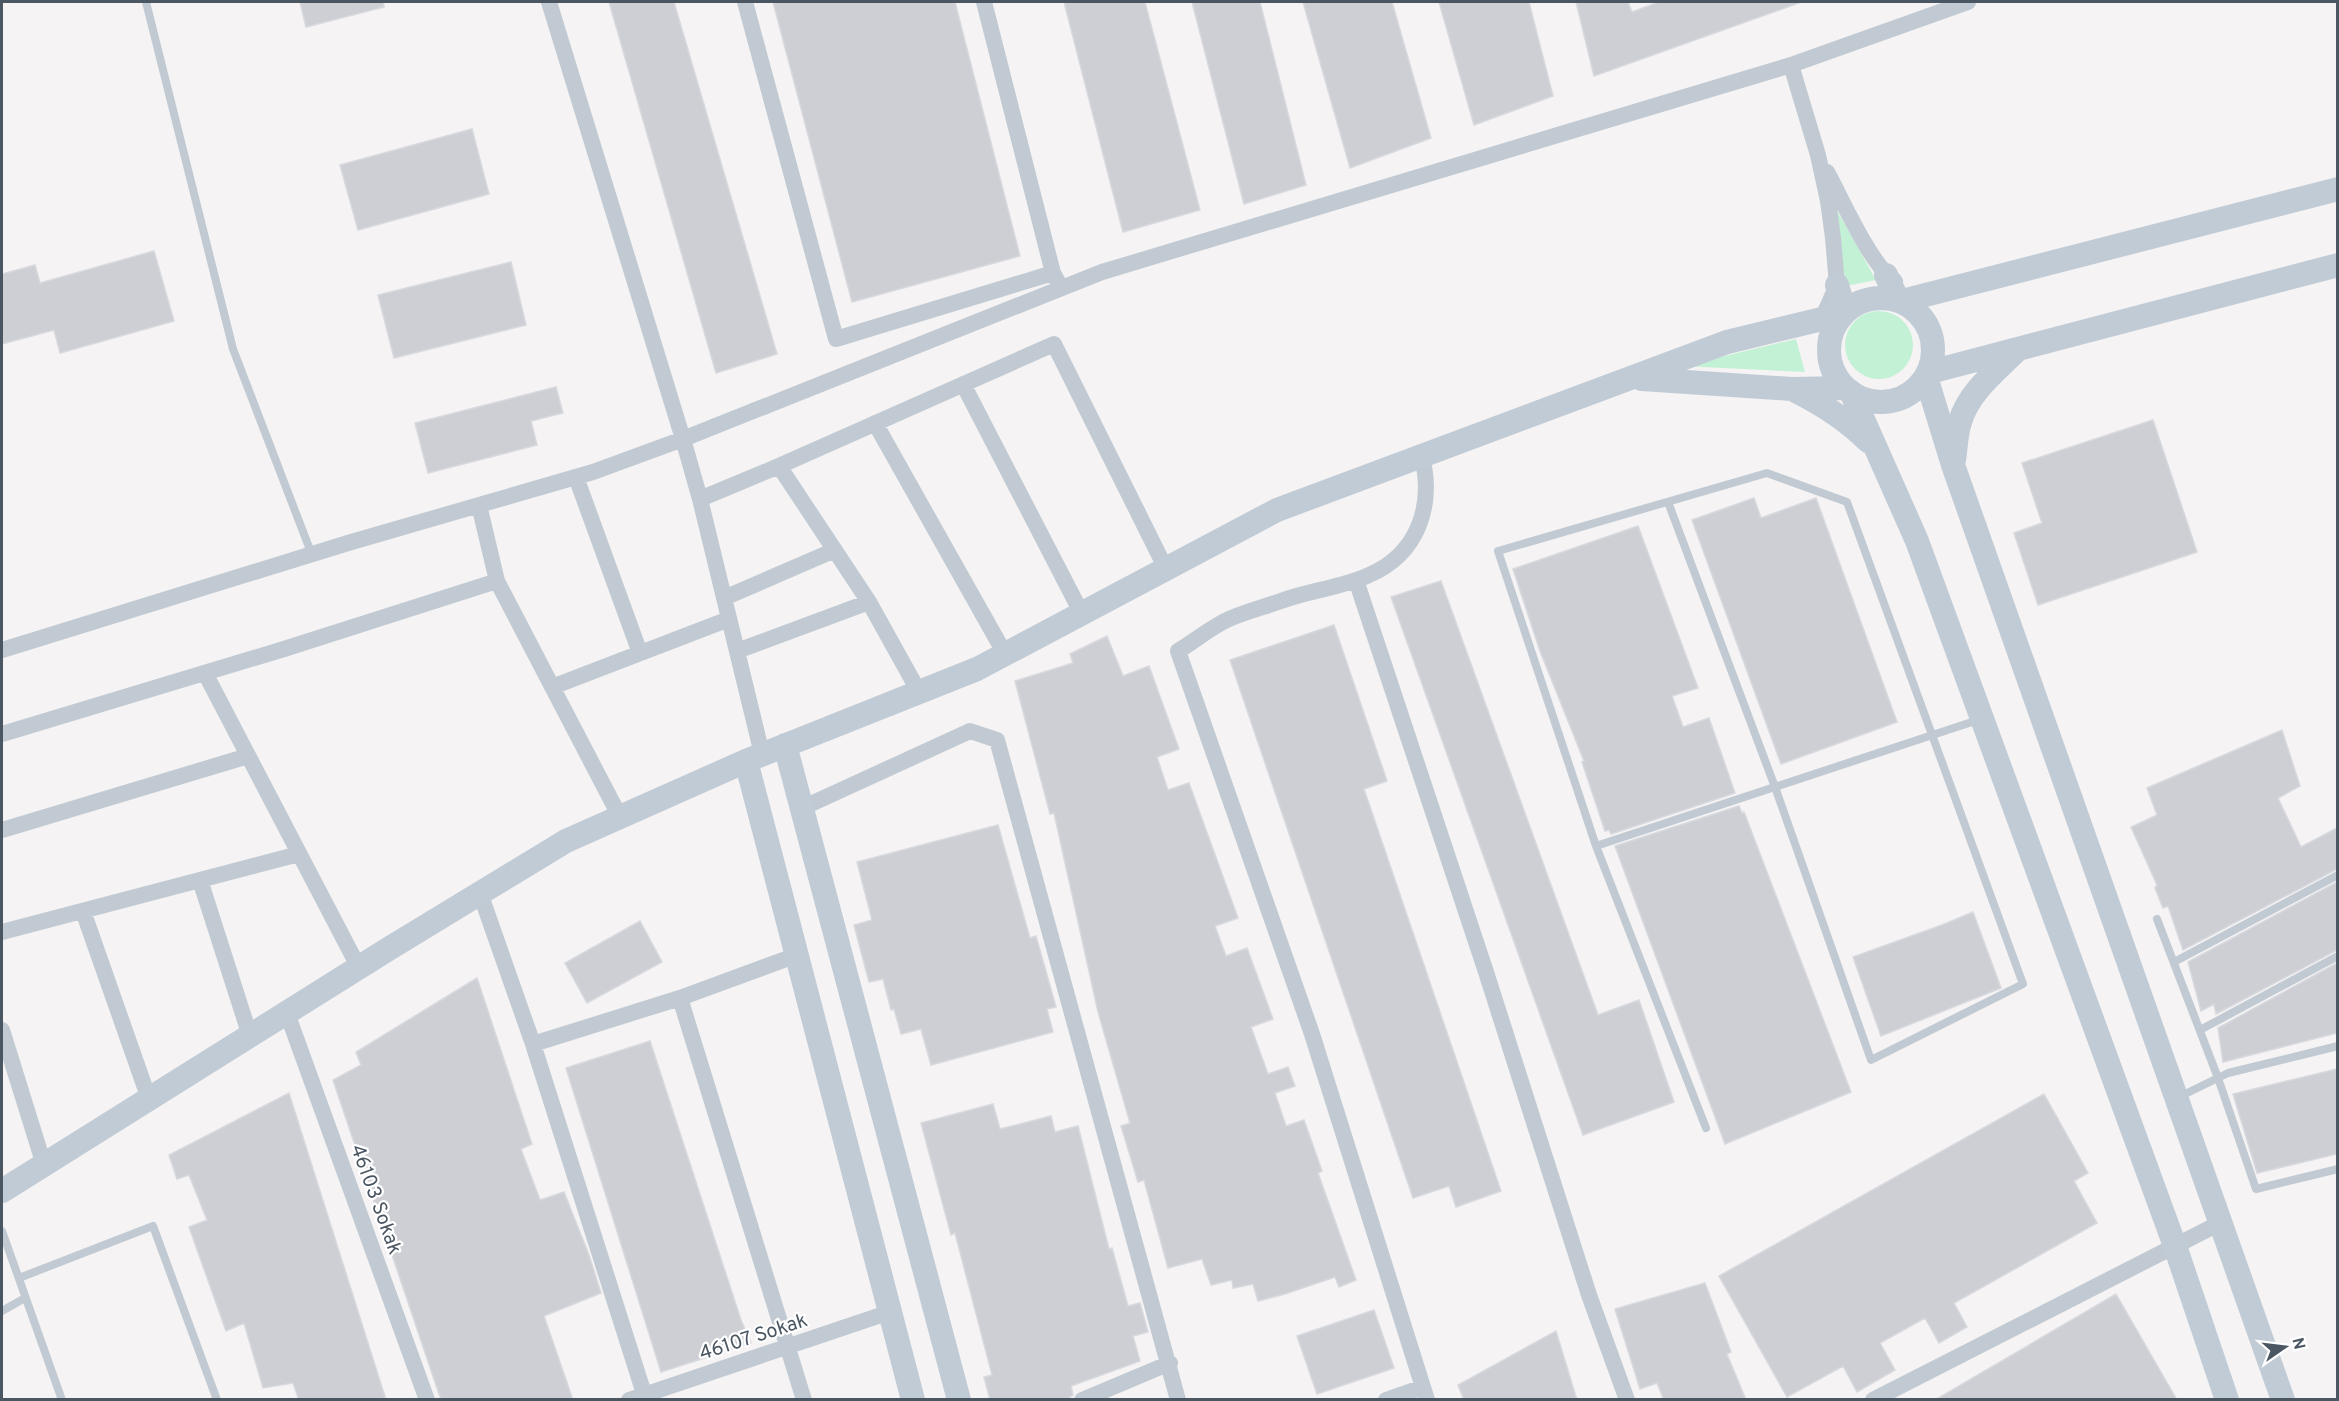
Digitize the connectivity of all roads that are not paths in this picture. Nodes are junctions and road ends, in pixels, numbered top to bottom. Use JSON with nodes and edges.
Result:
{"nodes":[{"id":1,"x":146,"y":2,"type":"edge"},
{"id":2,"x":549,"y":2,"type":"edge"},
{"id":3,"x":745,"y":2,"type":"edge"},
{"id":4,"x":984,"y":2,"type":"edge"},
{"id":5,"x":1968,"y":2,"type":"edge"},
{"id":6,"x":1791,"y":65,"type":"junction"},
{"id":7,"x":1818,"y":155,"type":"junction"},
{"id":8,"x":2337,"y":189,"type":"edge"},
{"id":9,"x":2337,"y":265,"type":"edge"},
{"id":10,"x":1886,"y":275,"type":"junction"},
{"id":11,"x":1057,"y":281,"type":"junction"},
{"id":12,"x":1837,"y":285,"type":"joint"},
{"id":13,"x":1926,"y":295,"type":"junction"},
{"id":14,"x":1900,"y":300,"type":"junction"},
{"id":15,"x":1835,"y":316,"type":"junction"},
{"id":16,"x":2018,"y":348,"type":"junction"},
{"id":17,"x":1928,"y":375,"type":"junction"},
{"id":18,"x":1634,"y":379,"type":"junction"},
{"id":19,"x":963,"y":384,"type":"junction"},
{"id":20,"x":1792,"y":389,"type":"junction"},
{"id":21,"x":1848,"y":390,"type":"junction"},
{"id":22,"x":875,"y":423,"type":"junction"},
{"id":23,"x":683,"y":439,"type":"junction"},
{"id":24,"x":1875,"y":447,"type":"junction"},
{"id":25,"x":1422,"y":457,"type":"junction"},
{"id":26,"x":1953,"y":465,"type":"junction"},
{"id":27,"x":779,"y":466,"type":"junction"},
{"id":28,"x":576,"y":477,"type":"junction"},
{"id":29,"x":700,"y":499,"type":"junction"},
{"id":30,"x":1668,"y":502,"type":"junction"},
{"id":31,"x":479,"y":505,"type":"junction"},
{"id":32,"x":834,"y":550,"type":"junction"},
{"id":33,"x":312,"y":555,"type":"junction"},
{"id":34,"x":1166,"y":569,"type":"junction"},
{"id":35,"x":1356,"y":580,"type":"junction"},
{"id":36,"x":497,"y":581,"type":"junction"},
{"id":37,"x":724,"y":598,"type":"junction"},
{"id":38,"x":869,"y":602,"type":"junction"},
{"id":39,"x":1082,"y":614,"type":"junction"},
{"id":40,"x":729,"y":619,"type":"junction"},
{"id":41,"x":2,"y":650,"type":"edge"},
{"id":42,"x":737,"y":651,"type":"junction"},
{"id":43,"x":640,"y":653,"type":"junction"},
{"id":44,"x":1005,"y":654,"type":"junction"},
{"id":45,"x":205,"y":673,"type":"junction"},
{"id":46,"x":552,"y":687,"type":"junction"},
{"id":47,"x":919,"y":692,"type":"junction"},
{"id":48,"x":1981,"y":719,"type":"junction"},
{"id":49,"x":2,"y":734,"type":"edge"},
{"id":50,"x":1934,"y":735,"type":"junction"},
{"id":51,"x":785,"y":745,"type":"junction"},
{"id":52,"x":248,"y":756,"type":"junction"},
{"id":53,"x":754,"y":758,"type":"junction"},
{"id":54,"x":1774,"y":787,"type":"junction"},
{"id":55,"x":802,"y":808,"type":"junction"},
{"id":56,"x":620,"y":817,"type":"junction"},
{"id":57,"x":2,"y":830,"type":"edge"},
{"id":58,"x":1596,"y":846,"type":"junction"},
{"id":59,"x":300,"y":854,"type":"junction"},
{"id":60,"x":2337,"y":875,"type":"edge"},
{"id":61,"x":200,"y":880,"type":"junction"},
{"id":62,"x":480,"y":893,"type":"junction"},
{"id":63,"x":83,"y":911,"type":"junction"},
{"id":64,"x":2157,"y":919,"type":"dead end"},
{"id":65,"x":2,"y":932,"type":"edge"},
{"id":66,"x":797,"y":955,"type":"junction"},
{"id":67,"x":2337,"y":956,"type":"edge"},
{"id":68,"x":2174,"y":962,"type":"junction"},
{"id":69,"x":358,"y":968,"type":"junction"},
{"id":70,"x":680,"y":998,"type":"junction"},
{"id":71,"x":287,"y":1013,"type":"junction"},
{"id":72,"x":2,"y":1030,"type":"edge"},
{"id":73,"x":2200,"y":1030,"type":"junction"},
{"id":74,"x":250,"y":1036,"type":"junction"},
{"id":75,"x":533,"y":1044,"type":"junction"},
{"id":76,"x":2337,"y":1046,"type":"edge"},
{"id":77,"x":2218,"y":1078,"type":"junction"},
{"id":78,"x":148,"y":1099,"type":"junction"},
{"id":79,"x":2176,"y":1099,"type":"junction"},
{"id":80,"x":1706,"y":1128,"type":"dead end"},
{"id":81,"x":44,"y":1165,"type":"junction"},
{"id":82,"x":2337,"y":1168,"type":"edge"},
{"id":83,"x":2,"y":1191,"type":"edge"},
{"id":84,"x":2220,"y":1222,"type":"junction"},
{"id":85,"x":2,"y":1231,"type":"edge"},
{"id":86,"x":2175,"y":1246,"type":"junction"},
{"id":87,"x":19,"y":1278,"type":"junction"},
{"id":88,"x":25,"y":1298,"type":"junction"},
{"id":89,"x":2,"y":1311,"type":"edge"},
{"id":90,"x":890,"y":1312,"type":"junction"},
{"id":91,"x":787,"y":1347,"type":"junction"},
{"id":92,"x":1170,"y":1363,"type":"junction"},
{"id":93,"x":1425,"y":1393,"type":"edge"},
{"id":94,"x":640,"y":1398,"type":"edge"},
{"id":95,"x":62,"y":1400,"type":"edge"},
{"id":96,"x":217,"y":1400,"type":"edge"},
{"id":97,"x":427,"y":1400,"type":"edge"},
{"id":98,"x":804,"y":1400,"type":"edge"},
{"id":99,"x":913,"y":1400,"type":"edge"},
{"id":100,"x":958,"y":1400,"type":"edge"},
{"id":101,"x":1082,"y":1400,"type":"edge"},
{"id":102,"x":1178,"y":1400,"type":"edge"},
{"id":103,"x":1386,"y":1400,"type":"edge"},
{"id":104,"x":1627,"y":1400,"type":"edge"},
{"id":105,"x":1873,"y":1400,"type":"edge"},
{"id":106,"x":2227,"y":1400,"type":"edge"},
{"id":107,"x":2283,"y":1400,"type":"edge"}],
"edges":[{"from":1,"to":33,"type":"lane"},
{"from":2,"to":23,"type":"street"},
{"from":3,"to":11,"type":"street"},
{"from":4,"to":11,"type":"street"},
{"from":5,"to":6,"type":"street"},
{"from":6,"to":7,"type":"street"},
{"from":6,"to":11,"type":"street"},
{"from":7,"to":10,"type":"street"},
{"from":7,"to":12,"type":"street"},
{"from":8,"to":13,"type":"street"},
{"from":9,"to":16,"type":"street"},
{"from":10,"to":13,"type":"street"},
{"from":10,"to":14,"type":"street"},
{"from":11,"to":23,"type":"street"},
{"from":12,"to":15,"type":"street"},
{"from":13,"to":14,"type":"street"},
{"from":14,"to":15,"type":"street"},
{"from":14,"to":17,"type":"street"},
{"from":15,"to":18,"type":"street"},
{"from":15,"to":21,"type":"street"},
{"from":16,"to":17,"type":"street"},
{"from":16,"to":26,"type":"street"},
{"from":17,"to":21,"type":"street"},
{"from":17,"to":26,"type":"street"},
{"from":18,"to":20,"type":"street"},
{"from":18,"to":25,"type":"street"},
{"from":19,"to":22,"type":"street"},
{"from":19,"to":34,"type":"street"},
{"from":19,"to":39,"type":"street"},
{"from":20,"to":21,"type":"street"},
{"from":20,"to":24,"type":"street"},
{"from":21,"to":24,"type":"street"},
{"from":22,"to":27,"type":"street"},
{"from":22,"to":44,"type":"street"},
{"from":23,"to":28,"type":"street"},
{"from":23,"to":29,"type":"street"},
{"from":24,"to":48,"type":"street"},
{"from":25,"to":34,"type":"street"},
{"from":25,"to":35,"type":"street"},
{"from":26,"to":79,"type":"street"},
{"from":27,"to":29,"type":"street"},
{"from":27,"to":32,"type":"street"},
{"from":28,"to":31,"type":"street"},
{"from":28,"to":43,"type":"street"},
{"from":29,"to":37,"type":"street"},
{"from":30,"to":50,"type":"lane"},
{"from":30,"to":54,"type":"lane"},
{"from":30,"to":58,"type":"lane"},
{"from":31,"to":33,"type":"street"},
{"from":31,"to":36,"type":"street"},
{"from":32,"to":37,"type":"street"},
{"from":32,"to":38,"type":"street"},
{"from":33,"to":41,"type":"street"},
{"from":34,"to":39,"type":"street"},
{"from":35,"to":93,"type":"street"},
{"from":35,"to":104,"type":"street"},
{"from":36,"to":45,"type":"street"},
{"from":36,"to":46,"type":"street"},
{"from":37,"to":40,"type":"street"},
{"from":38,"to":42,"type":"street"},
{"from":38,"to":47,"type":"street"},
{"from":39,"to":44,"type":"street"},
{"from":40,"to":42,"type":"street"},
{"from":40,"to":43,"type":"street"},
{"from":42,"to":53,"type":"street"},
{"from":43,"to":46,"type":"street"},
{"from":44,"to":47,"type":"street"},
{"from":45,"to":49,"type":"street"},
{"from":45,"to":52,"type":"street"},
{"from":46,"to":56,"type":"street"},
{"from":47,"to":51,"type":"street"},
{"from":48,"to":50,"type":"lane"},
{"from":48,"to":86,"type":"street"},
{"from":50,"to":54,"type":"lane"},
{"from":50,"to":54,"type":"lane"},
{"from":51,"to":53,"type":"street"},
{"from":51,"to":55,"type":"street"},
{"from":52,"to":57,"type":"street"},
{"from":52,"to":59,"type":"street"},
{"from":53,"to":56,"type":"street"},
{"from":53,"to":66,"type":"street"},
{"from":54,"to":58,"type":"lane"},
{"from":55,"to":92,"type":"street"},
{"from":55,"to":100,"type":"street"},
{"from":56,"to":62,"type":"street"},
{"from":58,"to":80,"type":"lane"},
{"from":59,"to":61,"type":"street"},
{"from":59,"to":69,"type":"street"},
{"from":60,"to":68,"type":"lane"},
{"from":61,"to":63,"type":"street"},
{"from":61,"to":74,"type":"street"},
{"from":62,"to":69,"type":"street"},
{"from":62,"to":75,"type":"street"},
{"from":63,"to":65,"type":"street"},
{"from":63,"to":78,"type":"street"},
{"from":64,"to":68,"type":"lane"},
{"from":66,"to":70,"type":"street"},
{"from":66,"to":90,"type":"street"},
{"from":67,"to":73,"type":"lane"},
{"from":68,"to":73,"type":"lane"},
{"from":69,"to":71,"type":"street"},
{"from":70,"to":75,"type":"street"},
{"from":70,"to":91,"type":"street"},
{"from":71,"to":74,"type":"street"},
{"from":71,"to":97,"type":"street","name":"46103 Sokak"},
{"from":72,"to":81,"type":"street"},
{"from":73,"to":77,"type":"lane"},
{"from":74,"to":78,"type":"street"},
{"from":75,"to":94,"type":"street"},
{"from":76,"to":77,"type":"lane"},
{"from":77,"to":79,"type":"lane"},
{"from":77,"to":82,"type":"lane"},
{"from":78,"to":81,"type":"street"},
{"from":79,"to":84,"type":"street"},
{"from":81,"to":83,"type":"street"},
{"from":84,"to":86,"type":"street"},
{"from":84,"to":107,"type":"street"},
{"from":85,"to":87,"type":"lane"},
{"from":86,"to":105,"type":"street"},
{"from":86,"to":106,"type":"street"},
{"from":87,"to":88,"type":"lane"},
{"from":87,"to":96,"type":"lane"},
{"from":88,"to":89,"type":"lane"},
{"from":88,"to":95,"type":"lane"},
{"from":90,"to":91,"type":"street","name":"46107 Sokak"},
{"from":90,"to":99,"type":"street"},
{"from":91,"to":94,"type":"street","name":"46107 Sokak"},
{"from":91,"to":98,"type":"street"},
{"from":92,"to":101,"type":"street"},
{"from":92,"to":102,"type":"street"},
{"from":93,"to":103,"type":"street"}]}
